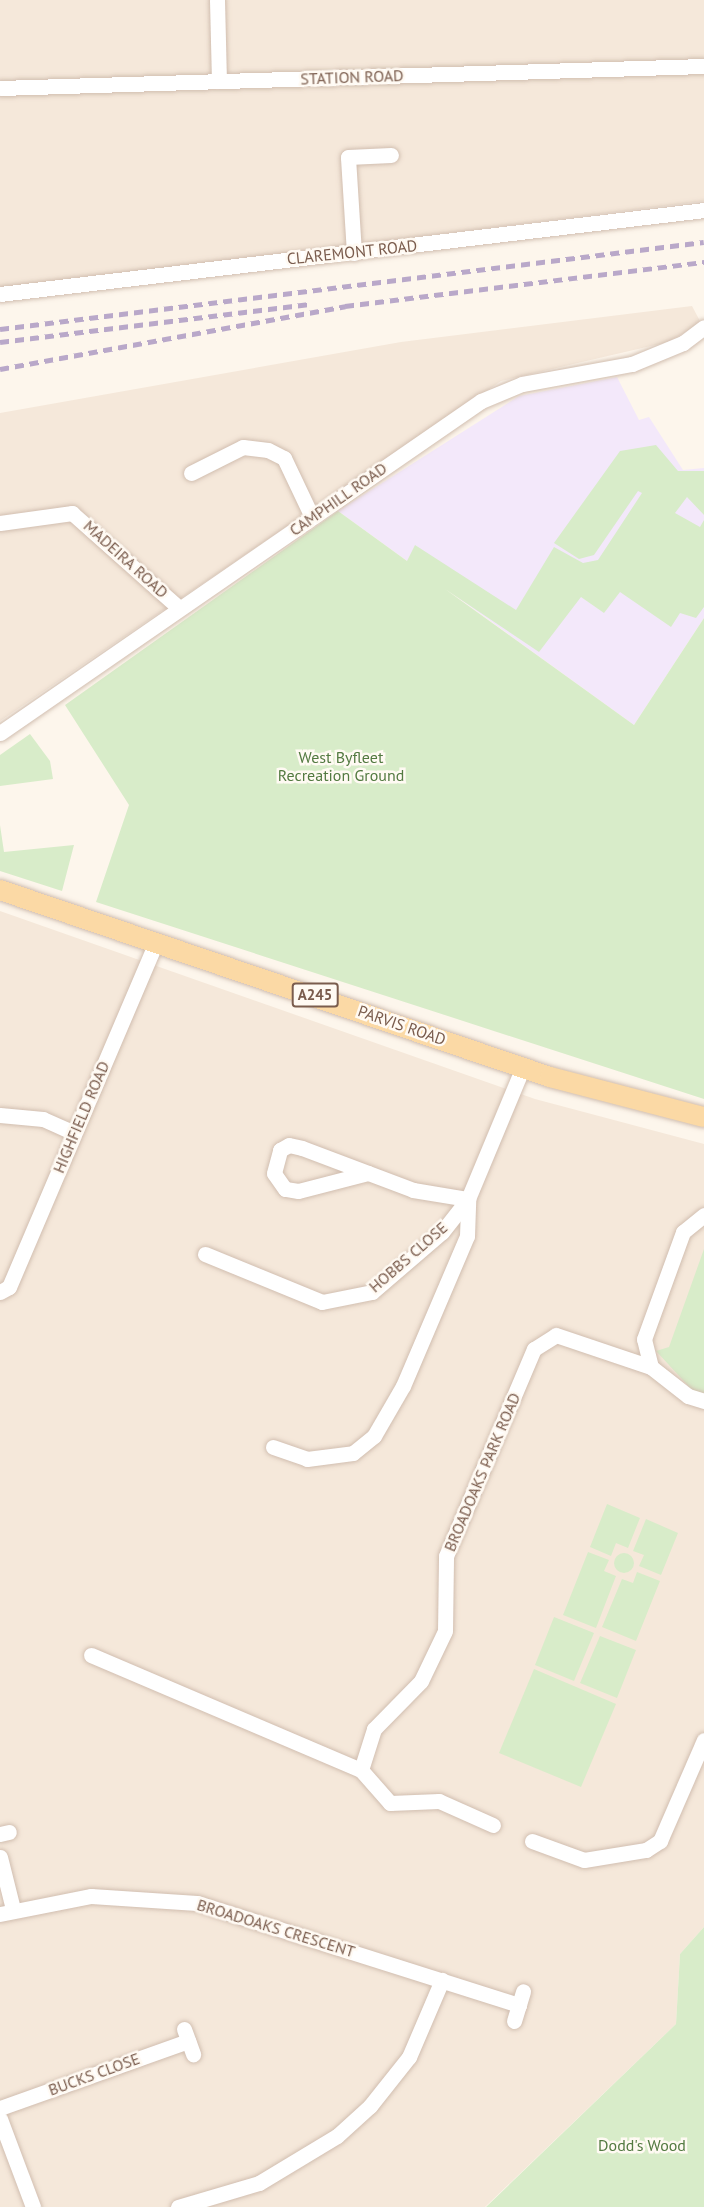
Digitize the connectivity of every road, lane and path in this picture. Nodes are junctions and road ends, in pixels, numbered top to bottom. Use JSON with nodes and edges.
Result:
{"nodes":[{"id":1,"x":217,"y":0,"type":"edge"},
{"id":2,"x":704,"y":66,"type":"edge"},
{"id":3,"x":219,"y":81,"type":"junction"},
{"id":4,"x":0,"y":88,"type":"edge"},
{"id":5,"x":391,"y":154,"type":"dead end"},
{"id":6,"x":704,"y":210,"type":"edge"},
{"id":7,"x":354,"y":253,"type":"junction"},
{"id":8,"x":0,"y":294,"type":"edge"},
{"id":9,"x":704,"y":327,"type":"edge"},
{"id":10,"x":191,"y":473,"type":"dead end"},
{"id":11,"x":312,"y":517,"type":"junction"},
{"id":12,"x":0,"y":523,"type":"edge"},
{"id":13,"x":179,"y":608,"type":"junction"},
{"id":14,"x":0,"y":733,"type":"edge"},
{"id":15,"x":0,"y":890,"type":"edge"},
{"id":16,"x":156,"y":942,"type":"junction"},
{"id":17,"x":523,"y":1067,"type":"junction"},
{"id":18,"x":0,"y":1115,"type":"edge"},
{"id":19,"x":704,"y":1117,"type":"edge"},
{"id":20,"x":74,"y":1133,"type":"junction"},
{"id":21,"x":368,"y":1173,"type":"junction"},
{"id":22,"x":468,"y":1199,"type":"junction"},
{"id":23,"x":704,"y":1215,"type":"edge"},
{"id":24,"x":206,"y":1254,"type":"dead end"},
{"id":25,"x":1,"y":1296,"type":"edge"},
{"id":26,"x":651,"y":1367,"type":"junction"},
{"id":27,"x":704,"y":1401,"type":"edge"},
{"id":28,"x":273,"y":1447,"type":"dead end"},
{"id":29,"x":91,"y":1655,"type":"dead end"},
{"id":30,"x":704,"y":1740,"type":"edge"},
{"id":31,"x":361,"y":1770,"type":"junction"},
{"id":32,"x":493,"y":1825,"type":"dead end"},
{"id":33,"x":532,"y":1841,"type":"dead end"},
{"id":34,"x":0,"y":1857,"type":"edge"},
{"id":35,"x":6,"y":1911,"type":"edge"},
{"id":36,"x":442,"y":1980,"type":"junction"},
{"id":37,"x":514,"y":2020,"type":"dead end"},
{"id":38,"x":188,"y":2041,"type":"dead end"},
{"id":39,"x":0,"y":2108,"type":"edge"},
{"id":40,"x":0,"y":2119,"type":"edge"},
{"id":41,"x":33,"y":2207,"type":"edge"},
{"id":42,"x":178,"y":2207,"type":"edge"}],
"edges":[{"from":1,"to":3,"type":"street"},
{"from":2,"to":3,"type":"street","name":"STATION ROAD"},
{"from":3,"to":4,"type":"street","name":"STATION ROAD"},
{"from":5,"to":7,"type":"street"},
{"from":6,"to":7,"type":"street","name":"CLAREMONT ROAD"},
{"from":7,"to":8,"type":"street","name":"CLAREMONT ROAD"},
{"from":9,"to":11,"type":"street","name":"CAMPHILL ROAD"},
{"from":10,"to":11,"type":"street"},
{"from":11,"to":13,"type":"street","name":"CAMPHILL ROAD"},
{"from":12,"to":13,"type":"street","name":"MADEIRA ROAD"},
{"from":13,"to":14,"type":"street","name":"CAMPHILL ROAD"},
{"from":15,"to":16,"type":"main road","name":"PARVIS ROAD","number":"A245"},
{"from":16,"to":17,"type":"main road","name":"PARVIS ROAD","number":"A245"},
{"from":16,"to":20,"type":"street","name":"HIGHFIELD ROAD"},
{"from":17,"to":19,"type":"main road","name":"PARVIS ROAD","number":"A245"},
{"from":17,"to":22,"type":"street","name":"HOBBS CLOSE"},
{"from":18,"to":20,"type":"street"},
{"from":20,"to":25,"type":"street","name":"HIGHFIELD ROAD"},
{"from":21,"to":21,"type":"street","name":"HOBBS CLOSE"},
{"from":21,"to":22,"type":"street","name":"HOBBS CLOSE"},
{"from":22,"to":24,"type":"street","name":"HOBBS CLOSE"},
{"from":22,"to":28,"type":"street"},
{"from":23,"to":26,"type":"street"},
{"from":26,"to":27,"type":"street","name":"BROADOAKS PARK ROAD"},
{"from":26,"to":31,"type":"street","name":"BROADOAKS PARK ROAD"},
{"from":29,"to":31,"type":"street"},
{"from":30,"to":33,"type":"street"},
{"from":31,"to":32,"type":"street"},
{"from":34,"to":35,"type":"street"},
{"from":35,"to":36,"type":"street","name":"BROADOAKS CRESCENT"},
{"from":36,"to":37,"type":"street","name":"BROADOAKS CRESCENT"},
{"from":36,"to":42,"type":"street"},
{"from":38,"to":39,"type":"street","name":"BUCKS CLOSE"},
{"from":40,"to":41,"type":"street"}]}
